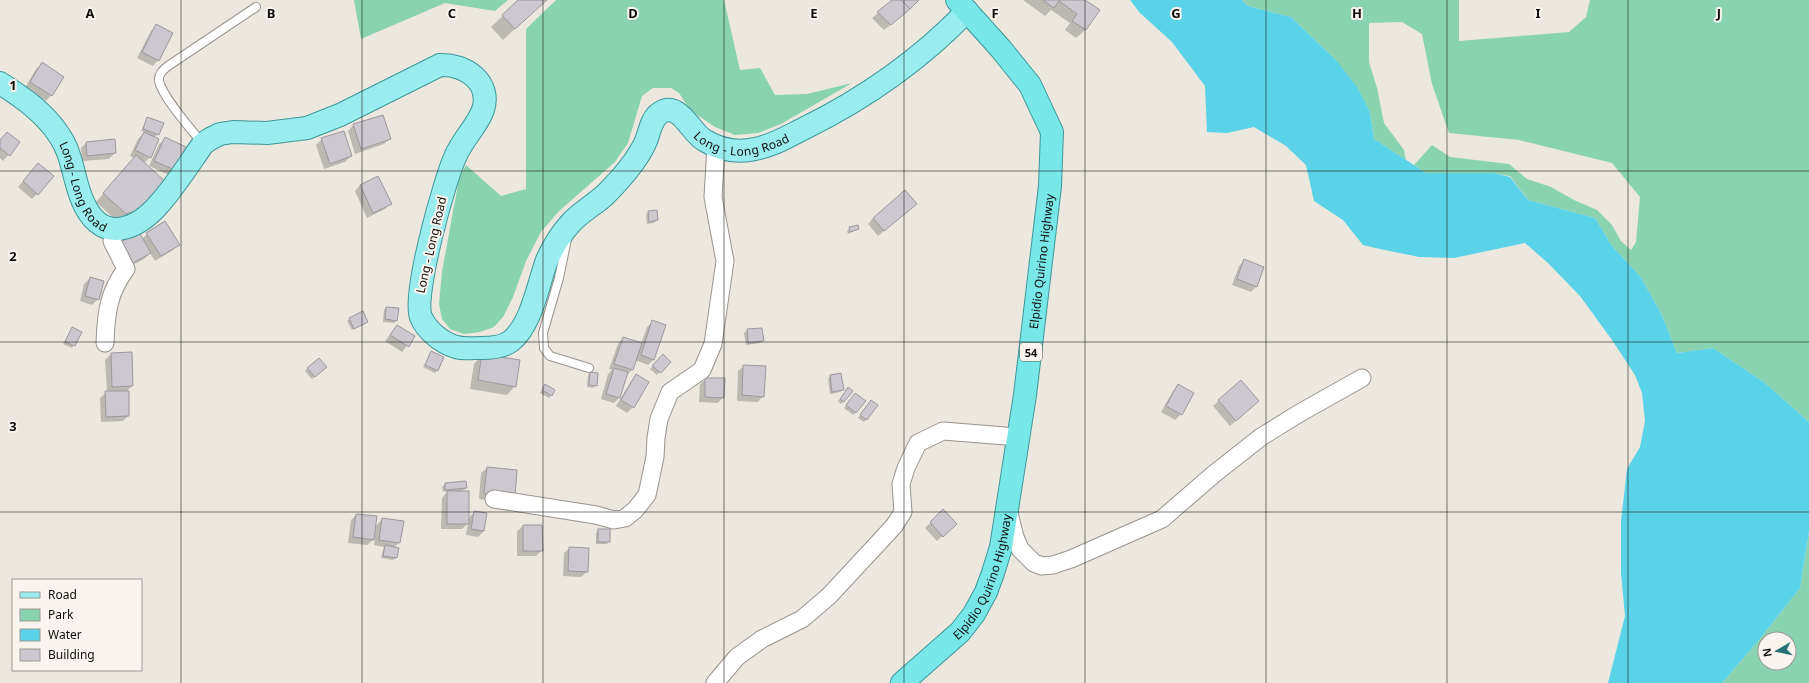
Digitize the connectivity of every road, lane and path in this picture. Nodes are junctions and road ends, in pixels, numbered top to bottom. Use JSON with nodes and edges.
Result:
{"nodes":[{"id":1,"x":962,"y":5,"type":"edge"},
{"id":2,"x":256,"y":7,"type":"dead end"},
{"id":3,"x":0,"y":83,"type":"edge"},
{"id":4,"x":203,"y":144,"type":"junction"},
{"id":5,"x":716,"y":146,"type":"junction"},
{"id":6,"x":569,"y":224,"type":"junction"},
{"id":7,"x":116,"y":230,"type":"junction"},
{"id":8,"x":104,"y":343,"type":"dead end"},
{"id":9,"x":588,"y":368,"type":"dead end"},
{"id":10,"x":1362,"y":378,"type":"dead end"},
{"id":11,"x":1019,"y":437,"type":"junction"},
{"id":12,"x":494,"y":499,"type":"dead end"},
{"id":13,"x":1007,"y":504,"type":"junction"},
{"id":14,"x":715,"y":683,"type":"edge"},
{"id":15,"x":902,"y":683,"type":"edge"}],
"edges":[{"from":1,"to":5,"type":"main road","name":"Long - Long Road"},
{"from":1,"to":11,"type":"highway","name":"Elpidio Quirino Highway","number":"54"},
{"from":2,"to":4,"type":"lane"},
{"from":3,"to":7,"type":"main road","name":"Long - Long Road"},
{"from":4,"to":6,"type":"main road","name":"Long - Long Road"},
{"from":4,"to":7,"type":"main road","name":"Long - Long Road"},
{"from":5,"to":6,"type":"main road","name":"Long - Long Road"},
{"from":5,"to":12,"type":"street"},
{"from":6,"to":9,"type":"lane"},
{"from":7,"to":8,"type":"street"},
{"from":10,"to":13,"type":"street"},
{"from":11,"to":13,"type":"highway","name":"Elpidio Quirino Highway","number":"54"},
{"from":11,"to":14,"type":"street"},
{"from":13,"to":15,"type":"highway","name":"Elpidio Quirino Highway","number":"54"}]}
